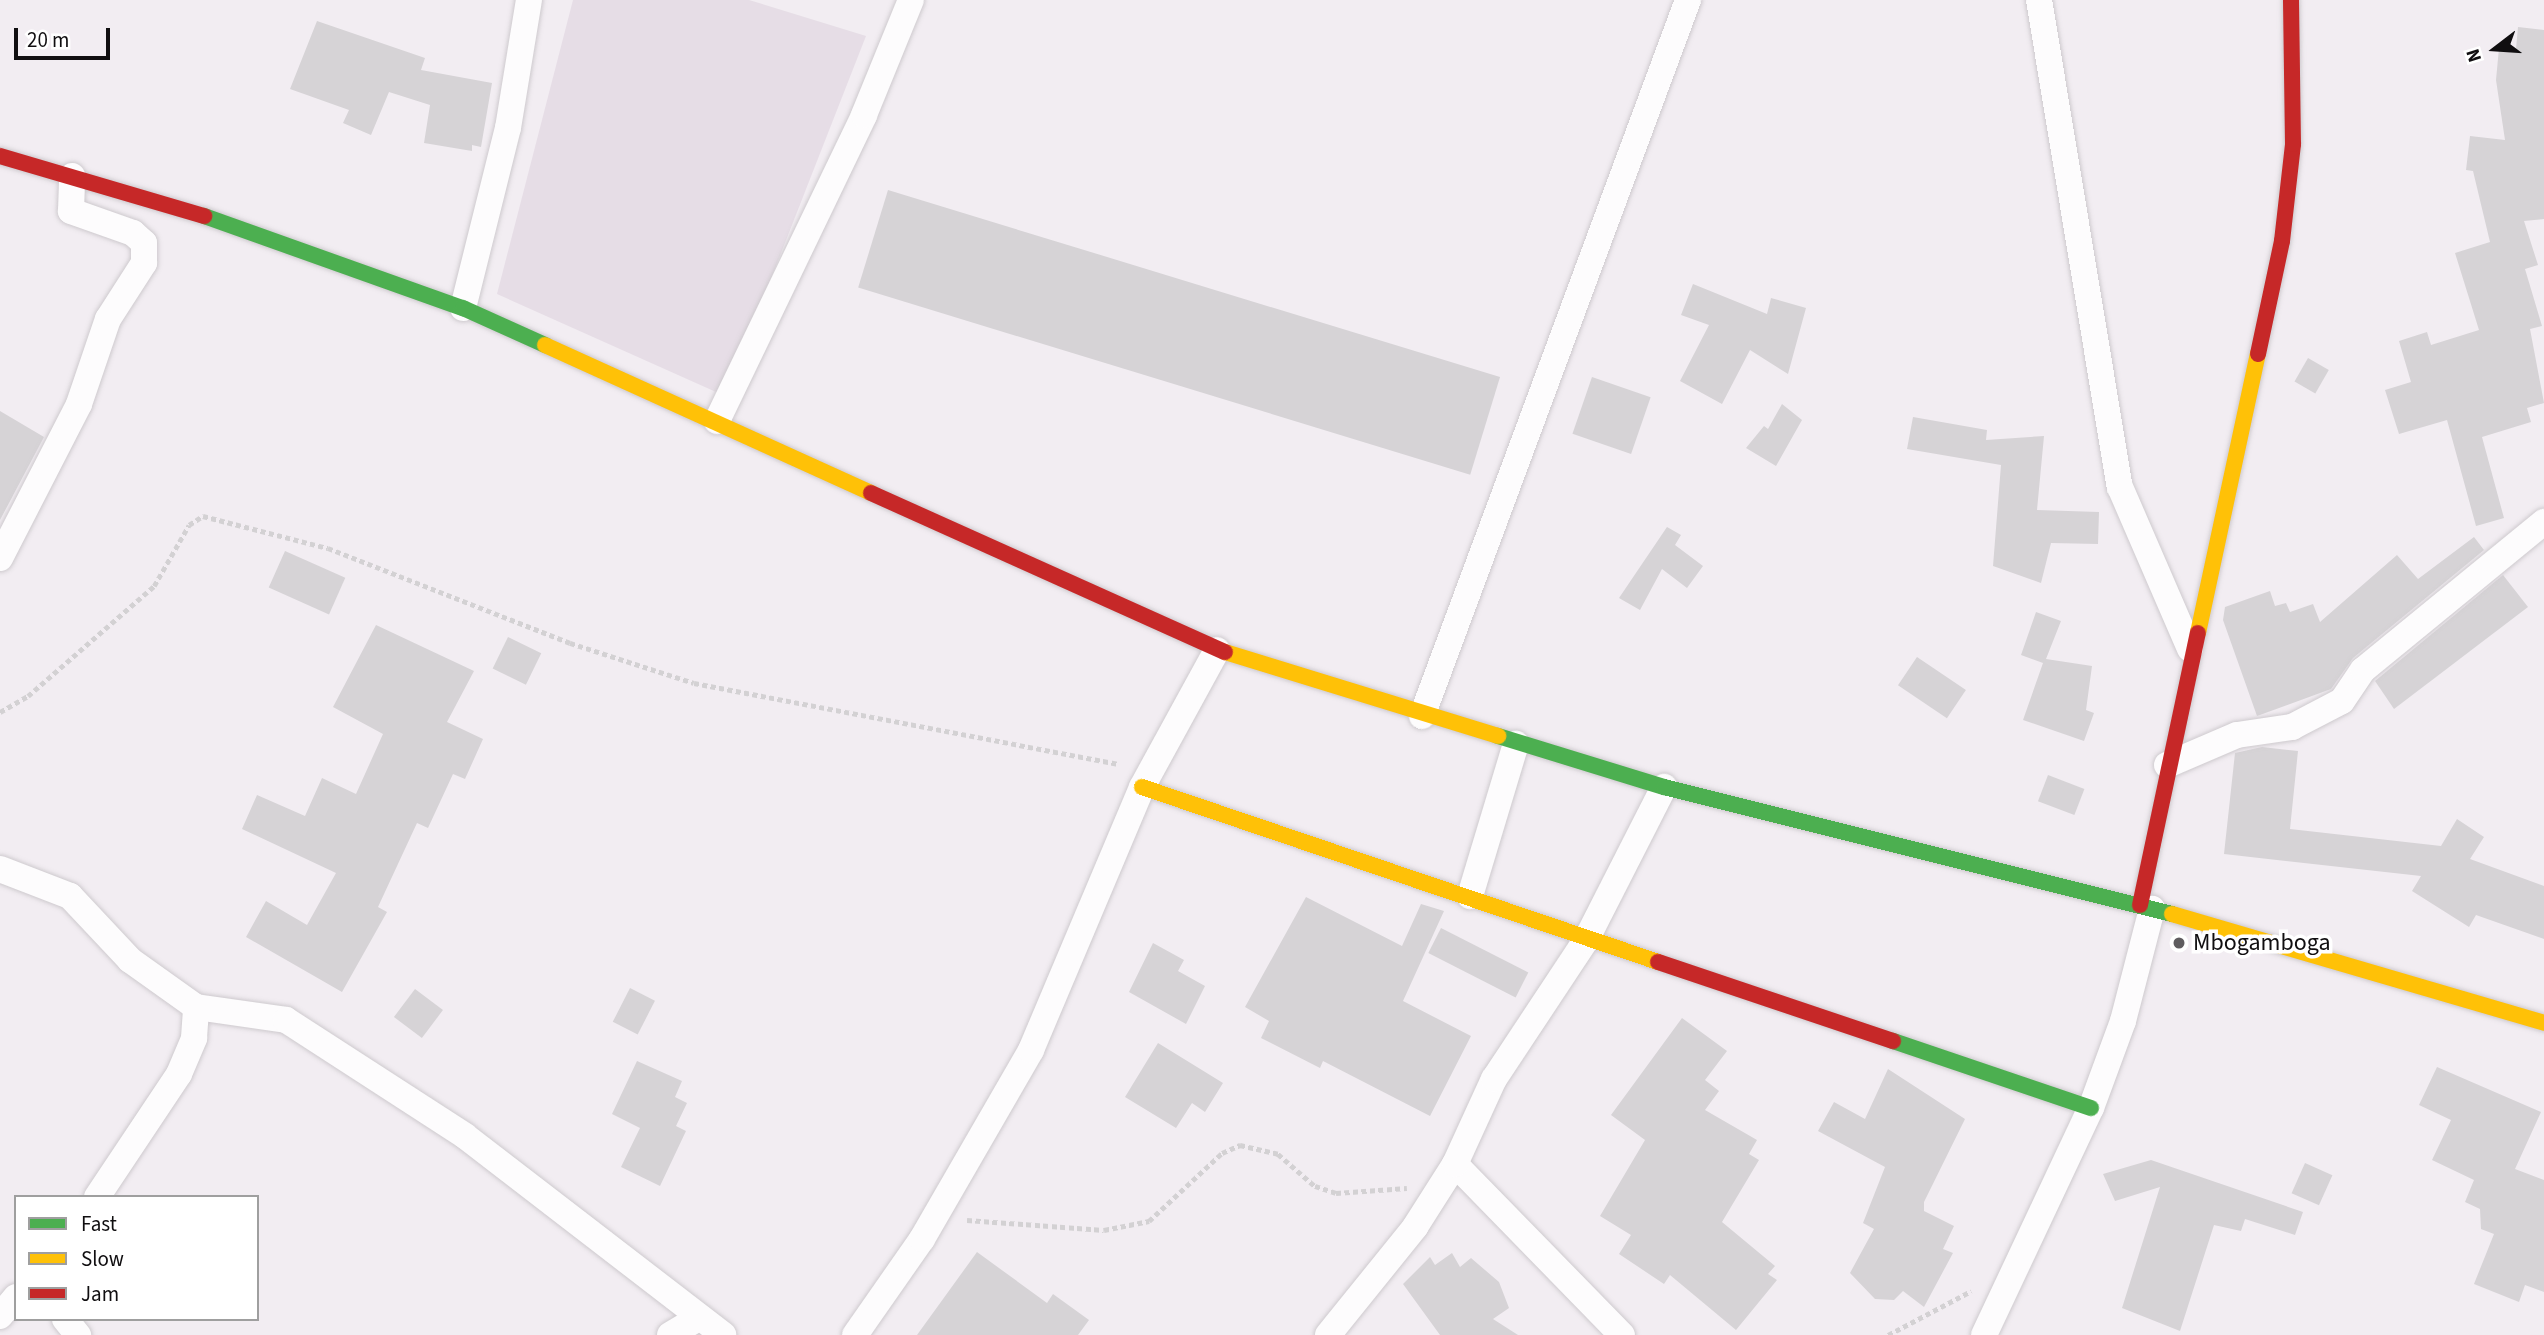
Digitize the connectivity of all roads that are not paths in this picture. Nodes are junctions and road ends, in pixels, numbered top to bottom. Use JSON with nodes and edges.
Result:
{"nodes":[{"id":1,"x":529,"y":0,"type":"edge"},
{"id":2,"x":911,"y":0,"type":"edge"},
{"id":3,"x":1688,"y":0,"type":"edge"},
{"id":4,"x":2039,"y":0,"type":"edge"},
{"id":5,"x":2291,"y":0,"type":"edge"},
{"id":6,"x":0,"y":156,"type":"edge"},
{"id":7,"x":72,"y":176,"type":"junction"},
{"id":8,"x":463,"y":308,"type":"junction"},
{"id":9,"x":717,"y":421,"type":"junction"},
{"id":10,"x":2544,"y":522,"type":"edge"},
{"id":11,"x":0,"y":558,"type":"edge"},
{"id":12,"x":2190,"y":649,"type":"junction"},
{"id":13,"x":1217,"y":650,"type":"junction"},
{"id":14,"x":1422,"y":716,"type":"junction"},
{"id":15,"x":1516,"y":744,"type":"junction"},
{"id":16,"x":2168,"y":765,"type":"junction"},
{"id":17,"x":1147,"y":778,"type":"junction"},
{"id":18,"x":1664,"y":787,"type":"junction"},
{"id":19,"x":0,"y":869,"type":"edge"},
{"id":20,"x":1469,"y":896,"type":"junction"},
{"id":21,"x":2146,"y":907,"type":"junction"},
{"id":22,"x":1586,"y":940,"type":"junction"},
{"id":23,"x":196,"y":1007,"type":"junction"},
{"id":24,"x":2544,"y":1023,"type":"edge"},
{"id":25,"x":2091,"y":1108,"type":"junction"},
{"id":26,"x":1449,"y":1174,"type":"junction"},
{"id":27,"x":98,"y":1195,"type":"edge"},
{"id":28,"x":14,"y":1299,"type":"edge"},
{"id":29,"x":0,"y":1316,"type":"edge"},
{"id":30,"x":697,"y":1319,"type":"junction"},
{"id":31,"x":67,"y":1321,"type":"edge"},
{"id":32,"x":78,"y":1335,"type":"edge"},
{"id":33,"x":670,"y":1335,"type":"edge"},
{"id":34,"x":723,"y":1335,"type":"edge"},
{"id":35,"x":855,"y":1335,"type":"edge"},
{"id":36,"x":1328,"y":1335,"type":"edge"},
{"id":37,"x":1622,"y":1335,"type":"edge"},
{"id":38,"x":1984,"y":1335,"type":"edge"}],
"edges":[{"from":1,"to":8,"type":"street"},
{"from":2,"to":9,"type":"street"},
{"from":3,"to":14,"type":"street"},
{"from":4,"to":12,"type":"street"},
{"from":5,"to":12,"type":"main road"},
{"from":6,"to":7,"type":"main road"},
{"from":7,"to":8,"type":"main road"},
{"from":7,"to":11,"type":"street"},
{"from":8,"to":9,"type":"main road"},
{"from":9,"to":13,"type":"main road"},
{"from":10,"to":16,"type":"street"},
{"from":12,"to":16,"type":"main road"},
{"from":13,"to":14,"type":"main road"},
{"from":13,"to":17,"type":"street"},
{"from":14,"to":15,"type":"main road"},
{"from":15,"to":18,"type":"main road"},
{"from":15,"to":20,"type":"street"},
{"from":16,"to":21,"type":"main road"},
{"from":17,"to":20,"type":"main road"},
{"from":17,"to":35,"type":"street"},
{"from":18,"to":21,"type":"main road"},
{"from":18,"to":22,"type":"street"},
{"from":19,"to":23,"type":"street"},
{"from":20,"to":22,"type":"main road"},
{"from":21,"to":24,"type":"main road"},
{"from":21,"to":25,"type":"street"},
{"from":22,"to":25,"type":"main road"},
{"from":22,"to":26,"type":"street"},
{"from":23,"to":27,"type":"street"},
{"from":23,"to":30,"type":"street"},
{"from":25,"to":38,"type":"street"},
{"from":26,"to":36,"type":"street"},
{"from":26,"to":37,"type":"street"},
{"from":28,"to":29,"type":"street"},
{"from":30,"to":33,"type":"street"},
{"from":30,"to":34,"type":"street"},
{"from":31,"to":32,"type":"street"}]}
